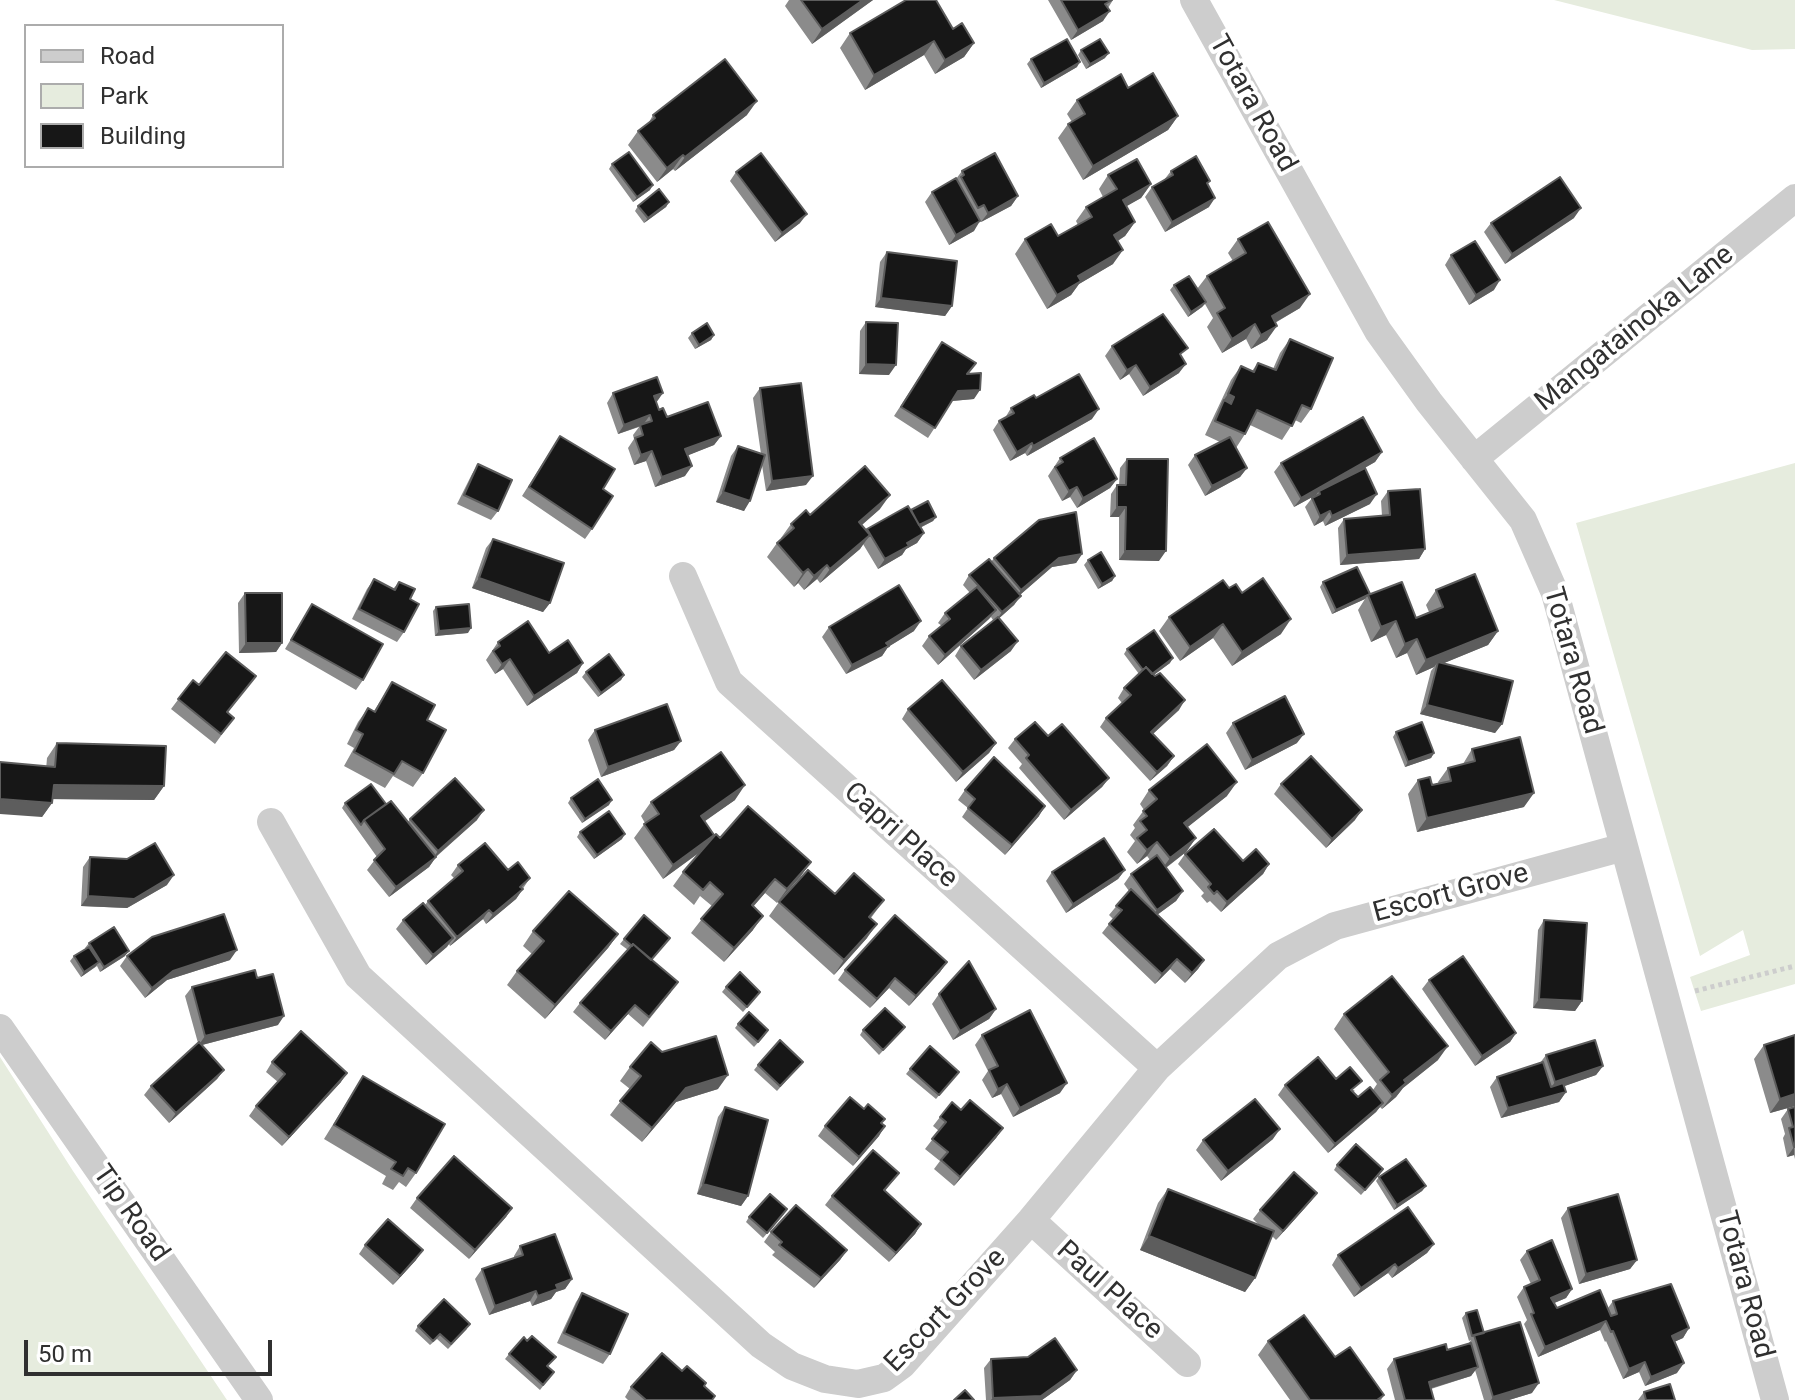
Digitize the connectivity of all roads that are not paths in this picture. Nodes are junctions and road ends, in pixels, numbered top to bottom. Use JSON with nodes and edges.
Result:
{"nodes":[{"id":1,"x":1194,"y":0,"type":"edge"},
{"id":2,"x":1795,"y":198,"type":"edge"},
{"id":3,"x":1474,"y":459,"type":"junction"},
{"id":4,"x":683,"y":576,"type":"dead end"},
{"id":5,"x":271,"y":822,"type":"dead end"},
{"id":6,"x":1624,"y":847,"type":"junction"},
{"id":7,"x":0,"y":1028,"type":"edge"},
{"id":8,"x":1157,"y":1068,"type":"junction"},
{"id":9,"x":1031,"y":1220,"type":"junction"},
{"id":10,"x":1187,"y":1363,"type":"dead end"},
{"id":11,"x":882,"y":1389,"type":"edge"},
{"id":12,"x":259,"y":1400,"type":"edge"},
{"id":13,"x":1775,"y":1400,"type":"edge"}],
"edges":[{"from":1,"to":3,"type":"street","name":"Totara Road"},
{"from":2,"to":3,"type":"street","name":"Mangatainoka Lane"},
{"from":3,"to":6,"type":"street","name":"Totara Road"},
{"from":4,"to":8,"type":"street","name":"Capri Place"},
{"from":5,"to":11,"type":"street","name":"Escort Grove"},
{"from":6,"to":8,"type":"street","name":"Escort Grove"},
{"from":6,"to":13,"type":"street","name":"Totara Road"},
{"from":7,"to":12,"type":"street","name":"Tip Road"},
{"from":8,"to":9,"type":"street","name":"Escort Grove"},
{"from":9,"to":10,"type":"street","name":"Paul Place"},
{"from":9,"to":11,"type":"street","name":"Escort Grove"}]}
